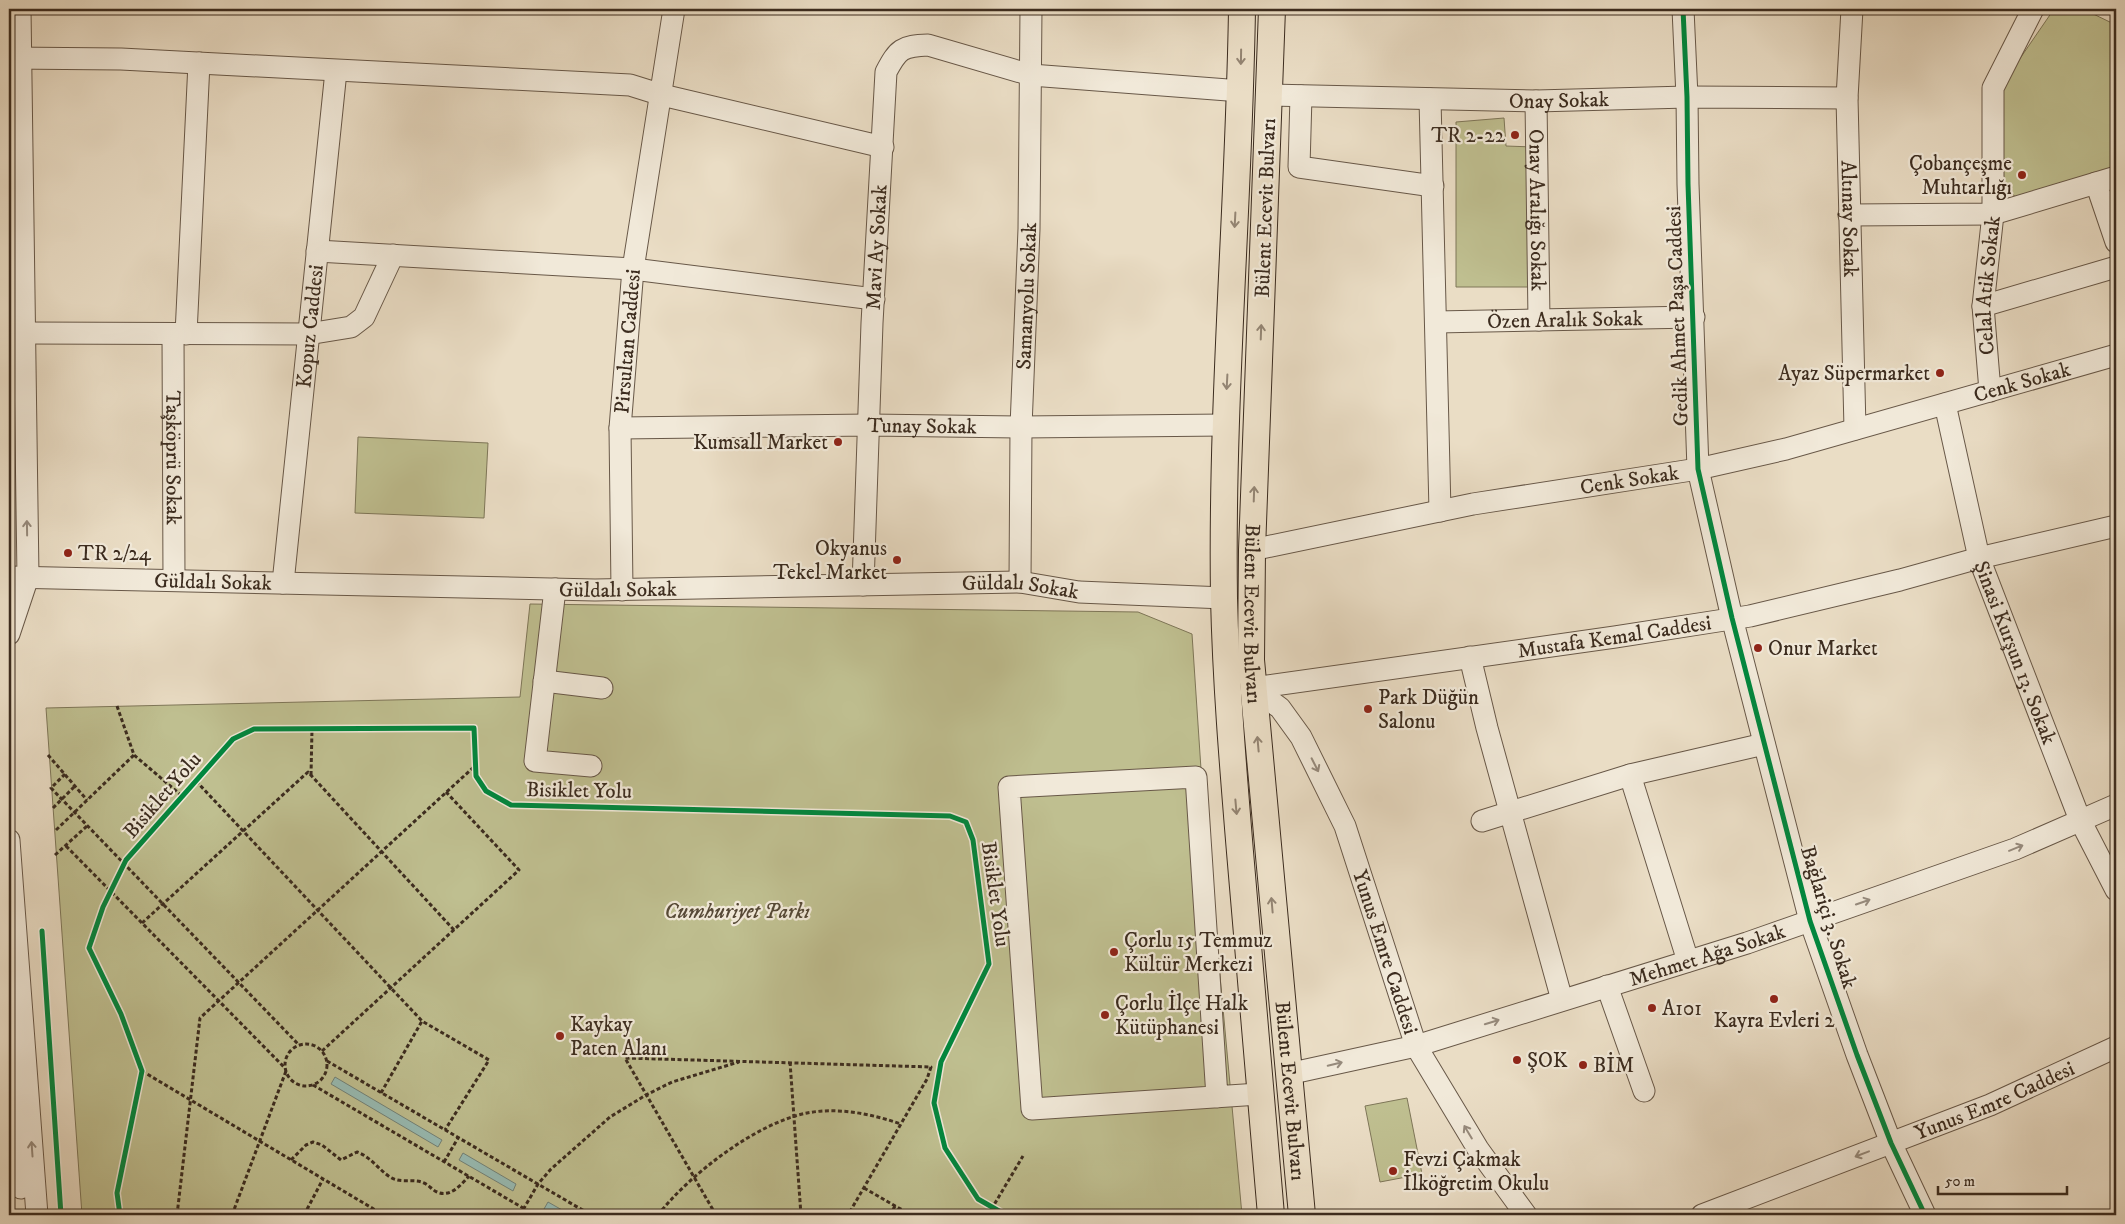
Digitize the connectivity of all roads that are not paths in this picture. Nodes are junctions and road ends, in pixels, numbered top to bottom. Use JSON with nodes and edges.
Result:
{"nodes":[{"id":1,"x":20,"y":9,"type":"edge"},
{"id":2,"x":674,"y":9,"type":"edge"},
{"id":3,"x":1032,"y":9,"type":"edge"},
{"id":4,"x":1242,"y":9,"type":"edge"},
{"id":5,"x":1272,"y":9,"type":"edge"},
{"id":6,"x":1683,"y":9,"type":"edge"},
{"id":7,"x":1852,"y":9,"type":"edge"},
{"id":8,"x":2033,"y":9,"type":"edge"},
{"id":9,"x":15,"y":58,"type":"edge"},
{"id":10,"x":198,"y":63,"type":"junction"},
{"id":11,"x":336,"y":71,"type":"junction"},
{"id":12,"x":1031,"y":75,"type":"junction"},
{"id":13,"x":1241,"y":90,"type":"junction"},
{"id":14,"x":662,"y":95,"type":"junction"},
{"id":15,"x":1269,"y":95,"type":"junction"},
{"id":16,"x":1301,"y":96,"type":"junction"},
{"id":17,"x":1687,"y":97,"type":"junction"},
{"id":18,"x":1847,"y":98,"type":"junction"},
{"id":19,"x":1430,"y":99,"type":"junction"},
{"id":20,"x":1536,"y":101,"type":"junction"},
{"id":21,"x":883,"y":147,"type":"junction"},
{"id":22,"x":2116,"y":177,"type":"edge"},
{"id":23,"x":2096,"y":183,"type":"junction"},
{"id":24,"x":1433,"y":186,"type":"junction"},
{"id":25,"x":1993,"y":214,"type":"junction"},
{"id":26,"x":1849,"y":215,"type":"junction"},
{"id":27,"x":2116,"y":242,"type":"edge"},
{"id":28,"x":316,"y":251,"type":"junction"},
{"id":29,"x":393,"y":255,"type":"junction"},
{"id":30,"x":2116,"y":267,"type":"edge"},
{"id":31,"x":633,"y":269,"type":"junction"},
{"id":32,"x":874,"y":299,"type":"junction"},
{"id":33,"x":1983,"y":306,"type":"junction"},
{"id":34,"x":1694,"y":317,"type":"junction"},
{"id":35,"x":1539,"y":320,"type":"junction"},
{"id":36,"x":1436,"y":322,"type":"junction"},
{"id":37,"x":23,"y":333,"type":"junction"},
{"id":38,"x":179,"y":334,"type":"junction"},
{"id":39,"x":308,"y":334,"type":"junction"},
{"id":40,"x":2116,"y":355,"type":"edge"},
{"id":41,"x":1990,"y":391,"type":"junction"},
{"id":42,"x":1945,"y":404,"type":"junction"},
{"id":43,"x":870,"y":425,"type":"junction"},
{"id":44,"x":1226,"y":425,"type":"junction"},
{"id":45,"x":1022,"y":427,"type":"junction"},
{"id":46,"x":620,"y":428,"type":"junction"},
{"id":47,"x":1855,"y":429,"type":"junction"},
{"id":48,"x":1698,"y":469,"type":"junction"},
{"id":49,"x":1440,"y":511,"type":"junction"},
{"id":50,"x":2116,"y":526,"type":"edge"},
{"id":51,"x":1252,"y":550,"type":"junction"},
{"id":52,"x":1224,"y":552,"type":"junction"},
{"id":53,"x":1979,"y":558,"type":"junction"},
{"id":54,"x":18,"y":577,"type":"edge"},
{"id":55,"x":174,"y":580,"type":"junction"},
{"id":56,"x":1020,"y":582,"type":"junction"},
{"id":57,"x":283,"y":583,"type":"junction"},
{"id":58,"x":863,"y":585,"type":"junction"},
{"id":59,"x":555,"y":589,"type":"junction"},
{"id":60,"x":622,"y":590,"type":"junction"},
{"id":61,"x":1224,"y":598,"type":"junction"},
{"id":62,"x":1732,"y":618,"type":"junction"},
{"id":63,"x":9,"y":634,"type":"edge"},
{"id":64,"x":1470,"y":657,"type":"junction"},
{"id":65,"x":1251,"y":660,"type":"junction"},
{"id":66,"x":544,"y":681,"type":"junction"},
{"id":67,"x":602,"y":688,"type":"dead end"},
{"id":68,"x":1241,"y":689,"type":"junction"},
{"id":69,"x":1764,"y":744,"type":"junction"},
{"id":70,"x":591,"y":766,"type":"dead end"},
{"id":71,"x":1630,"y":775,"type":"junction"},
{"id":72,"x":2116,"y":805,"type":"edge"},
{"id":73,"x":1511,"y":812,"type":"junction"},
{"id":74,"x":2080,"y":820,"type":"junction"},
{"id":75,"x":1482,"y":821,"type":"dead end"},
{"id":76,"x":9,"y":840,"type":"edge"},
{"id":77,"x":2116,"y":890,"type":"edge"},
{"id":78,"x":1810,"y":921,"type":"junction"},
{"id":79,"x":1688,"y":961,"type":"junction"},
{"id":80,"x":1607,"y":986,"type":"junction"},
{"id":81,"x":1562,"y":1000,"type":"junction"},
{"id":82,"x":1416,"y":1046,"type":"junction"},
{"id":83,"x":2116,"y":1047,"type":"edge"},
{"id":84,"x":9,"y":1069,"type":"edge"},
{"id":85,"x":1288,"y":1074,"type":"junction"},
{"id":86,"x":1644,"y":1092,"type":"dead end"},
{"id":87,"x":1259,"y":1094,"type":"junction"},
{"id":88,"x":1217,"y":1097,"type":"junction"},
{"id":89,"x":11,"y":1119,"type":"edge"},
{"id":90,"x":1891,"y":1143,"type":"junction"},
{"id":91,"x":24,"y":1215,"type":"edge"},
{"id":92,"x":37,"y":1215,"type":"edge"},
{"id":93,"x":1271,"y":1215,"type":"edge"},
{"id":94,"x":1302,"y":1215,"type":"edge"},
{"id":95,"x":1526,"y":1215,"type":"edge"},
{"id":96,"x":1702,"y":1215,"type":"edge"},
{"id":97,"x":1925,"y":1215,"type":"edge"}],
"edges":[{"from":1,"to":9,"type":"street"},
{"from":2,"to":14,"type":"street","name":"Pirsultan Caddesi"},
{"from":3,"to":12,"type":"street","name":"Samanyolu Sokak"},
{"from":4,"to":13,"type":"main road","name":"Bülent Ecevit Bulvarı","one_way":true},
{"from":5,"to":15,"type":"main road","name":"Bülent Ecevit Bulvarı"},
{"from":6,"to":17,"type":"street","name":"Gedik Ahmet Paşa Caddesi"},
{"from":7,"to":18,"type":"street","name":"Altınay Sokak"},
{"from":8,"to":25,"type":"street","name":"Celal Atik Sokak"},
{"from":9,"to":10,"type":"street"},
{"from":9,"to":37,"type":"street"},
{"from":10,"to":11,"type":"street"},
{"from":10,"to":38,"type":"street","name":"Taşköprü Sokak"},
{"from":11,"to":14,"type":"street"},
{"from":11,"to":28,"type":"street","name":"Kopuz Caddesi"},
{"from":12,"to":13,"type":"street","name":"Mavi Ay Sokak"},
{"from":12,"to":21,"type":"street","name":"Mavi Ay Sokak"},
{"from":12,"to":45,"type":"street","name":"Samanyolu Sokak"},
{"from":13,"to":44,"type":"main road","name":"Bülent Ecevit Bulvarı","one_way":true},
{"from":14,"to":21,"type":"street"},
{"from":14,"to":31,"type":"street","name":"Pirsultan Caddesi"},
{"from":15,"to":16,"type":"street","name":"Onay Sokak"},
{"from":51,"to":15,"type":"main road","name":"Bülent Ecevit Bulvarı","one_way":true},
{"from":16,"to":19,"type":"street","name":"Onay Sokak"},
{"from":16,"to":24,"type":"street"},
{"from":17,"to":18,"type":"street","name":"Onay Sokak"},
{"from":17,"to":20,"type":"street","name":"Onay Sokak"},
{"from":17,"to":34,"type":"street","name":"Gedik Ahmet Paşa Caddesi"},
{"from":18,"to":26,"type":"street","name":"Altınay Sokak"},
{"from":19,"to":20,"type":"street","name":"Onay Sokak"},
{"from":19,"to":24,"type":"street"},
{"from":20,"to":35,"type":"street","name":"Onay Aralığı Sokak"},
{"from":21,"to":32,"type":"street","name":"Mavi Ay Sokak"},
{"from":22,"to":23,"type":"street"},
{"from":23,"to":25,"type":"street"},
{"from":23,"to":27,"type":"street"},
{"from":24,"to":36,"type":"street"},
{"from":25,"to":26,"type":"street"},
{"from":25,"to":33,"type":"street","name":"Celal Atik Sokak"},
{"from":26,"to":47,"type":"street","name":"Altınay Sokak"},
{"from":28,"to":29,"type":"street"},
{"from":28,"to":39,"type":"street","name":"Kopuz Caddesi"},
{"from":29,"to":31,"type":"street"},
{"from":29,"to":39,"type":"street"},
{"from":30,"to":33,"type":"street"},
{"from":31,"to":32,"type":"street"},
{"from":31,"to":46,"type":"street","name":"Pirsultan Caddesi"},
{"from":32,"to":43,"type":"street","name":"Mavi Ay Sokak"},
{"from":33,"to":41,"type":"street","name":"Celal Atik Sokak"},
{"from":34,"to":35,"type":"street","name":"Özen Aralık Sokak"},
{"from":34,"to":48,"type":"street","name":"Gedik Ahmet Paşa Caddesi"},
{"from":35,"to":36,"type":"street","name":"Özen Aralık Sokak"},
{"from":36,"to":49,"type":"street"},
{"from":37,"to":38,"type":"street"},
{"from":54,"to":37,"type":"street","one_way":true},
{"from":38,"to":39,"type":"street"},
{"from":38,"to":55,"type":"street","name":"Taşköprü Sokak"},
{"from":39,"to":57,"type":"street","name":"Kopuz Caddesi"},
{"from":40,"to":41,"type":"street","name":"Cenk Sokak"},
{"from":41,"to":42,"type":"street","name":"Cenk Sokak"},
{"from":42,"to":47,"type":"street","name":"Cenk Sokak"},
{"from":42,"to":53,"type":"street","name":"Şinasi Kurşun 13. Sokak"},
{"from":43,"to":45,"type":"street","name":"Tunay Sokak"},
{"from":43,"to":46,"type":"street","name":"Tunay Sokak"},
{"from":43,"to":58,"type":"street","name":"Mavi Ay Sokak"},
{"from":44,"to":45,"type":"street","name":"Tunay Sokak"},
{"from":44,"to":52,"type":"main road","name":"Bülent Ecevit Bulvarı"},
{"from":45,"to":56,"type":"street","name":"Samanyolu Sokak"},
{"from":46,"to":60,"type":"street","name":"Pirsultan Caddesi"},
{"from":47,"to":48,"type":"street","name":"Cenk Sokak"},
{"from":48,"to":49,"type":"street","name":"Cenk Sokak"},
{"from":48,"to":62,"type":"street","name":"Gedik Ahmet Paşa Caddesi"},
{"from":49,"to":51,"type":"street","name":"Cenk Sokak"},
{"from":50,"to":53,"type":"street","name":"Mustafa Kemal Caddesi"},
{"from":51,"to":52,"type":"main road"},
{"from":51,"to":61,"type":"main road"},
{"from":51,"to":65,"type":"main road","name":"Bülent Ecevit Bulvarı"},
{"from":52,"to":61,"type":"main road","name":"Bülent Ecevit Bulvarı"},
{"from":53,"to":62,"type":"street","name":"Mustafa Kemal Caddesi"},
{"from":53,"to":74,"type":"street","name":"Şinasi Kurşun 13. Sokak"},
{"from":54,"to":55,"type":"street","name":"Güldalı Sokak"},
{"from":54,"to":63,"type":"street"},
{"from":55,"to":57,"type":"street","name":"Güldalı Sokak"},
{"from":56,"to":58,"type":"street","name":"Güldalı Sokak"},
{"from":56,"to":61,"type":"street","name":"Güldalı Sokak"},
{"from":57,"to":59,"type":"street","name":"Güldalı Sokak"},
{"from":58,"to":60,"type":"street","name":"Güldalı Sokak"},
{"from":59,"to":60,"type":"street","name":"Güldalı Sokak"},
{"from":59,"to":66,"type":"street"},
{"from":61,"to":65,"type":"main road"},
{"from":61,"to":68,"type":"main road","name":"Bülent Ecevit Bulvarı"},
{"from":62,"to":64,"type":"street","name":"Mustafa Kemal Caddesi"},
{"from":62,"to":69,"type":"street","name":"Bağlariçi 3. Sokak"},
{"from":64,"to":68,"type":"street","name":"Mustafa Kemal Caddesi"},
{"from":64,"to":73,"type":"street"},
{"from":65,"to":68,"type":"main road","name":"Bülent Ecevit Bulvarı"},
{"from":66,"to":67,"type":"street"},
{"from":66,"to":70,"type":"street"},
{"from":68,"to":82,"type":"street","name":"Yunus Emre Caddesi","one_way":true},
{"from":85,"to":68,"type":"main road","name":"Bülent Ecevit Bulvarı","one_way":true},
{"from":68,"to":87,"type":"main road","name":"Bülent Ecevit Bulvarı","one_way":true},
{"from":69,"to":71,"type":"street"},
{"from":69,"to":78,"type":"street","name":"Bağlariçi 3. Sokak"},
{"from":71,"to":73,"type":"street"},
{"from":71,"to":79,"type":"street"},
{"from":72,"to":74,"type":"street","name":"Mehmet Ağa Sokak"},
{"from":73,"to":75,"type":"street"},
{"from":73,"to":81,"type":"street"},
{"from":74,"to":77,"type":"street","name":"Şinasi Kurşun 13. Sokak"},
{"from":78,"to":74,"type":"street","name":"Mehmet Ağa Sokak","one_way":true},
{"from":92,"to":76,"type":"street","one_way":true},
{"from":78,"to":79,"type":"street","name":"Mehmet Ağa Sokak"},
{"from":78,"to":90,"type":"street","name":"Bağlariçi 3. Sokak"},
{"from":79,"to":80,"type":"street","name":"Mehmet Ağa Sokak"},
{"from":80,"to":81,"type":"street","name":"Mehmet Ağa Sokak"},
{"from":80,"to":86,"type":"street"},
{"from":82,"to":81,"type":"street","name":"Mehmet Ağa Sokak","one_way":true},
{"from":85,"to":82,"type":"street","name":"Mehmet Ağa Sokak","one_way":true},
{"from":95,"to":82,"type":"street","name":"Yunus Emre Caddesi","one_way":true},
{"from":83,"to":90,"type":"street","name":"Yunus Emre Caddesi"},
{"from":84,"to":89,"type":"street"},
{"from":85,"to":94,"type":"main road","name":"Bülent Ecevit Bulvarı"},
{"from":87,"to":88,"type":"street"},
{"from":87,"to":93,"type":"main road","name":"Bülent Ecevit Bulvarı"},
{"from":88,"to":88,"type":"street"},
{"from":89,"to":91,"type":"street"},
{"from":90,"to":96,"type":"street","name":"Yunus Emre Caddesi","one_way":true},
{"from":90,"to":97,"type":"street","name":"Bağlariçi 3. Sokak"}]}
